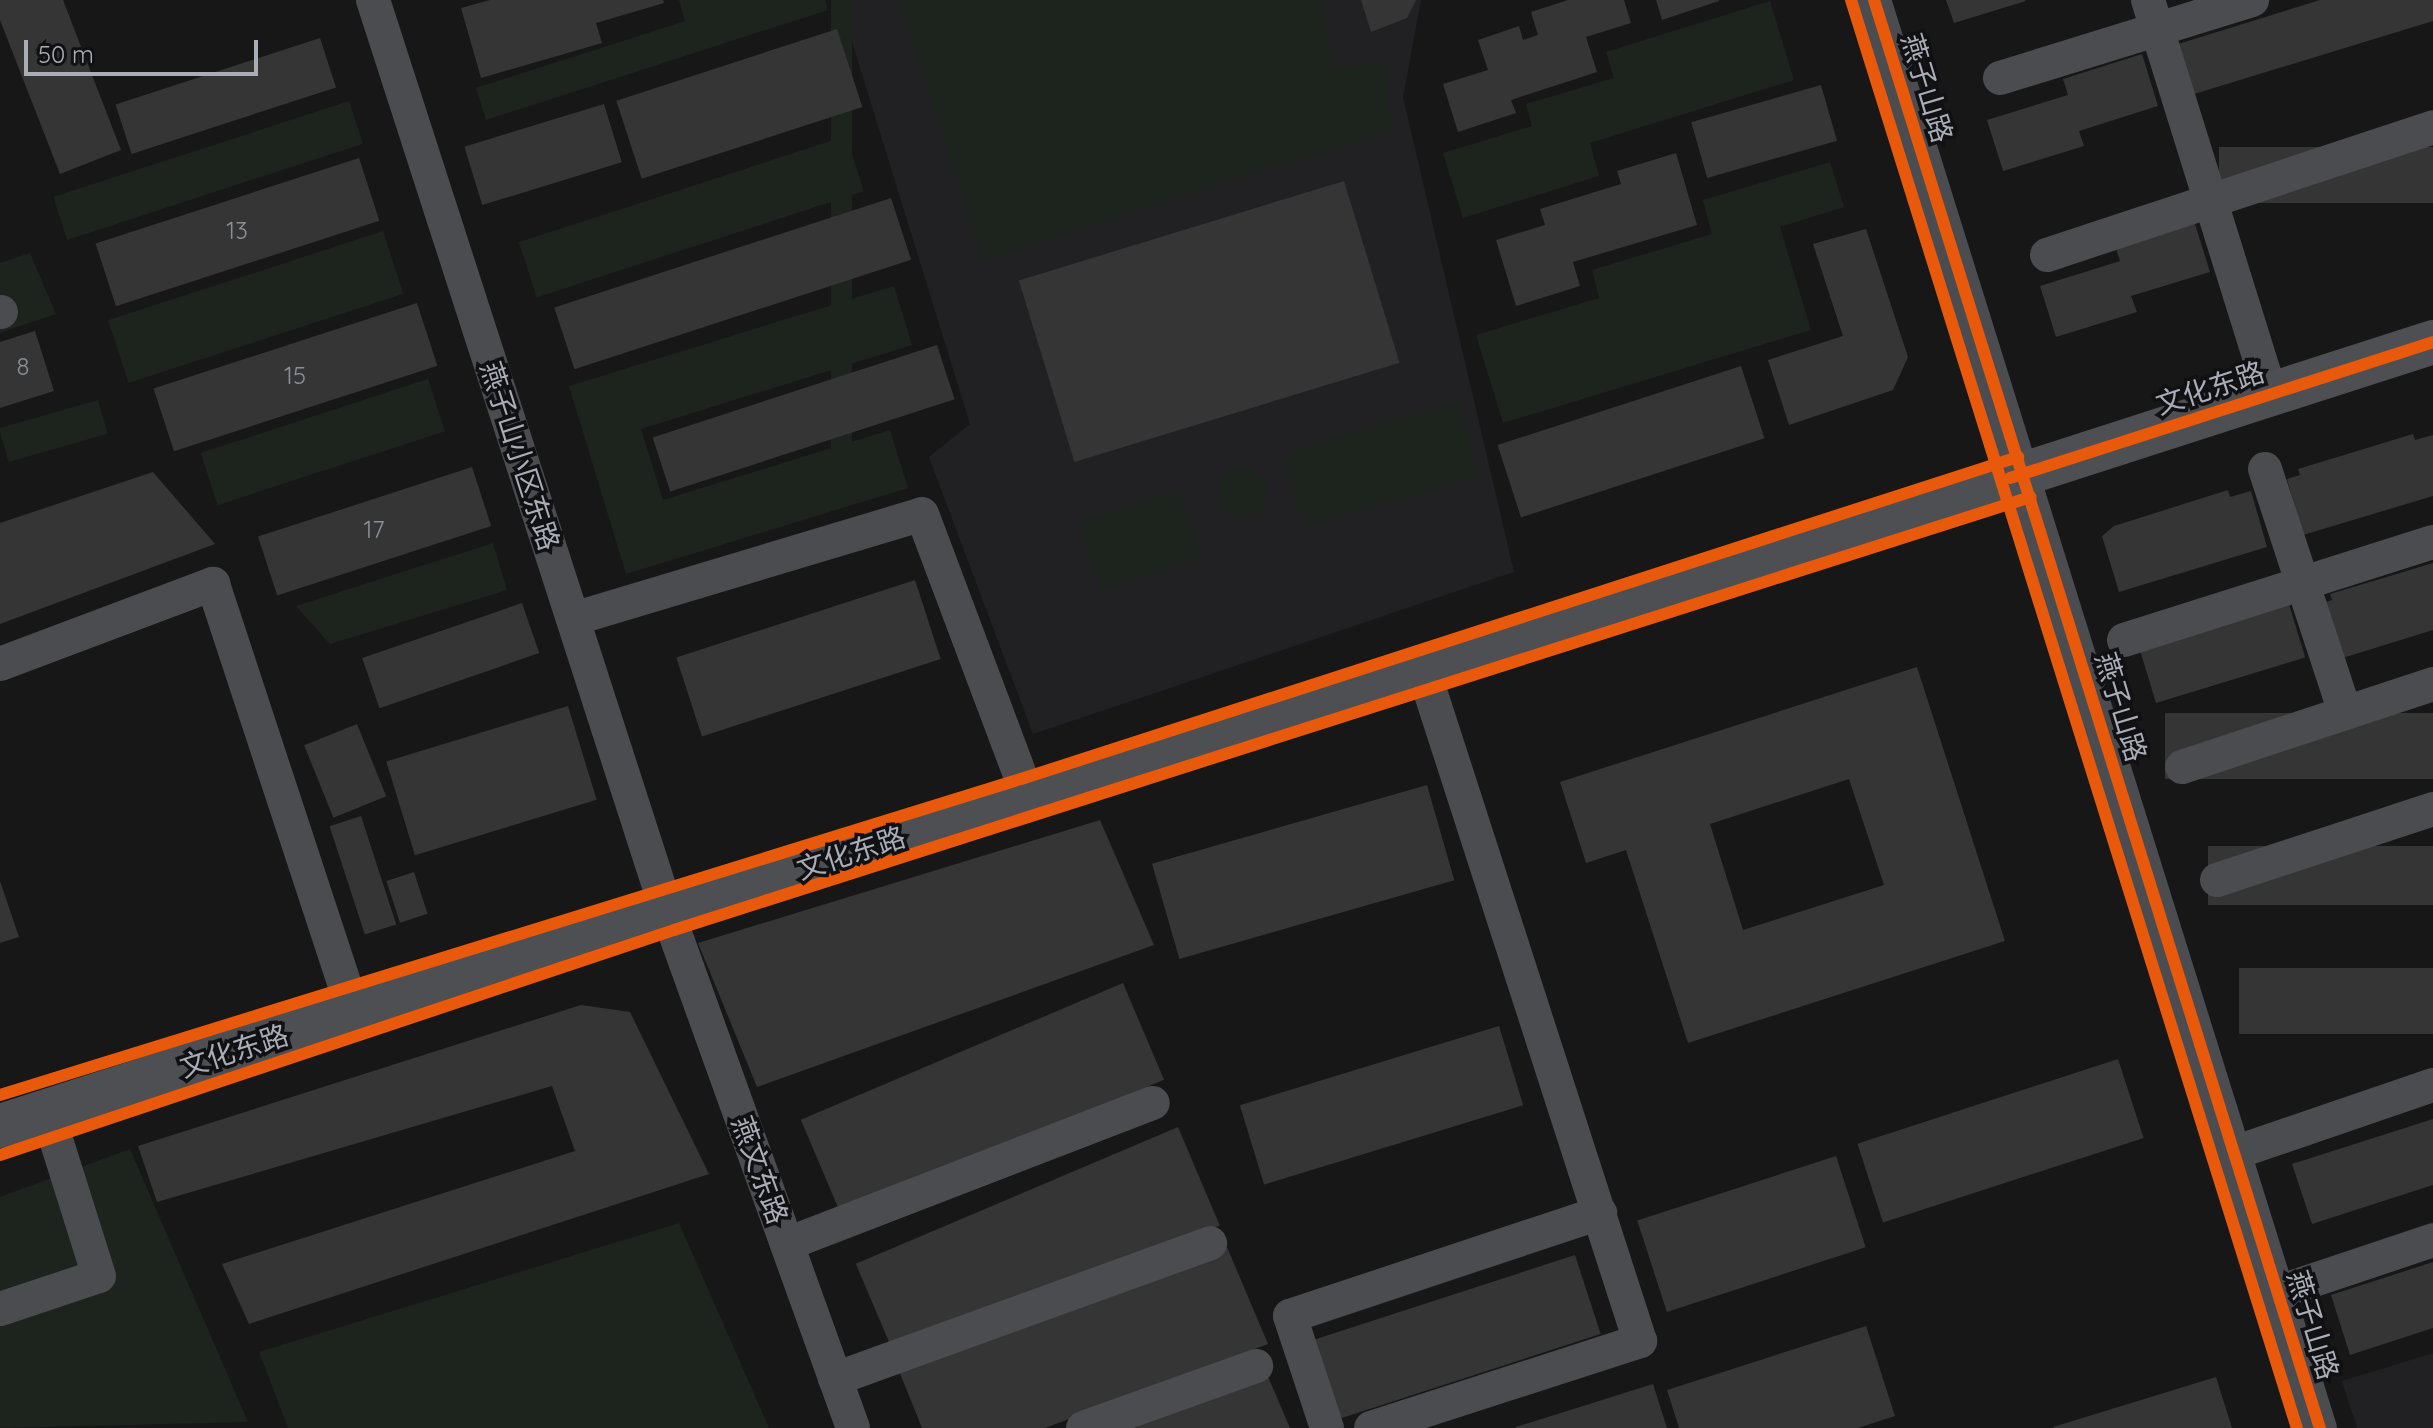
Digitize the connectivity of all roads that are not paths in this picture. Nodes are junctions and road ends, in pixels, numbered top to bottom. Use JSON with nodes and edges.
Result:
{"nodes":[{"id":1,"x":373,"y":0,"type":"edge"},
{"id":2,"x":1851,"y":0,"type":"edge"},
{"id":3,"x":1874,"y":0,"type":"edge"},
{"id":4,"x":2252,"y":0,"type":"edge"},
{"id":5,"x":2152,"y":15,"type":"edge"},
{"id":6,"x":2000,"y":78,"type":"dead end"},
{"id":7,"x":2433,"y":127,"type":"edge"},
{"id":8,"x":2211,"y":201,"type":"junction"},
{"id":9,"x":2047,"y":255,"type":"dead end"},
{"id":10,"x":2433,"y":342,"type":"edge"},
{"id":11,"x":2271,"y":394,"type":"junction"},
{"id":12,"x":2265,"y":469,"type":"dead end"},
{"id":13,"x":2013,"y":477,"type":"junction"},
{"id":14,"x":2433,"y":542,"type":"edge"},
{"id":15,"x":2302,"y":584,"type":"junction"},
{"id":16,"x":573,"y":619,"type":"junction"},
{"id":17,"x":2124,"y":640,"type":"dead end"},
{"id":18,"x":0,"y":664,"type":"edge"},
{"id":19,"x":1423,"y":669,"type":"junction"},
{"id":20,"x":2433,"y":684,"type":"edge"},
{"id":21,"x":2345,"y":713,"type":"junction"},
{"id":22,"x":2182,"y":767,"type":"dead end"},
{"id":23,"x":1028,"y":796,"type":"junction"},
{"id":24,"x":2433,"y":809,"type":"edge"},
{"id":25,"x":2217,"y":880,"type":"dead end"},
{"id":26,"x":667,"y":911,"type":"junction"},
{"id":27,"x":354,"y":1013,"type":"junction"},
{"id":28,"x":2433,"y":1085,"type":"edge"},
{"id":29,"x":1153,"y":1103,"type":"dead end"},
{"id":30,"x":47,"y":1111,"type":"junction"},
{"id":31,"x":0,"y":1126,"type":"edge"},
{"id":32,"x":2234,"y":1153,"type":"junction"},
{"id":33,"x":1600,"y":1213,"type":"junction"},
{"id":34,"x":2433,"y":1240,"type":"edge"},
{"id":35,"x":1210,"y":1243,"type":"dead end"},
{"id":36,"x":787,"y":1244,"type":"junction"},
{"id":37,"x":2278,"y":1292,"type":"junction"},
{"id":38,"x":0,"y":1309,"type":"edge"},
{"id":39,"x":1256,"y":1366,"type":"dead end"},
{"id":40,"x":835,"y":1379,"type":"junction"},
{"id":41,"x":853,"y":1428,"type":"edge"},
{"id":42,"x":1083,"y":1428,"type":"edge"},
{"id":43,"x":1327,"y":1428,"type":"edge"},
{"id":44,"x":1371,"y":1428,"type":"edge"},
{"id":45,"x":2297,"y":1428,"type":"edge"},
{"id":46,"x":2320,"y":1428,"type":"edge"}],
"edges":[{"from":1,"to":16,"type":"street","name":"燕子山小区东路"},
{"from":2,"to":13,"type":"street","name":"燕子山路"},
{"from":3,"to":13,"type":"street","name":"燕子山路"},
{"from":4,"to":5,"type":"street"},
{"from":5,"to":6,"type":"street"},
{"from":5,"to":8,"type":"street"},
{"from":7,"to":8,"type":"street"},
{"from":8,"to":9,"type":"street"},
{"from":8,"to":11,"type":"street"},
{"from":10,"to":11,"type":"main road","name":"文化东路"},
{"from":11,"to":13,"type":"main road","name":"文化东路"},
{"from":12,"to":15,"type":"street"},
{"from":13,"to":19,"type":"main road","name":"文化东路"},
{"from":13,"to":32,"type":"street","name":"燕子山路"},
{"from":13,"to":45,"type":"street","name":"燕子山路"},
{"from":14,"to":15,"type":"street"},
{"from":15,"to":17,"type":"street"},
{"from":15,"to":21,"type":"street"},
{"from":16,"to":23,"type":"street"},
{"from":16,"to":26,"type":"street","name":"燕子山小区东路"},
{"from":18,"to":27,"type":"street"},
{"from":19,"to":23,"type":"main road","name":"文化东路"},
{"from":19,"to":33,"type":"street"},
{"from":20,"to":21,"type":"street"},
{"from":21,"to":22,"type":"street"},
{"from":23,"to":26,"type":"main road","name":"文化东路"},
{"from":24,"to":25,"type":"street"},
{"from":26,"to":27,"type":"main road","name":"文化东路"},
{"from":26,"to":36,"type":"street","name":"燕文东路"},
{"from":27,"to":30,"type":"main road","name":"文化东路"},
{"from":28,"to":32,"type":"street"},
{"from":29,"to":36,"type":"street"},
{"from":30,"to":31,"type":"main road","name":"文化东路"},
{"from":30,"to":38,"type":"street"},
{"from":32,"to":37,"type":"street","name":"燕子山路"},
{"from":33,"to":43,"type":"street"},
{"from":33,"to":44,"type":"street"},
{"from":34,"to":37,"type":"street"},
{"from":35,"to":40,"type":"street"},
{"from":36,"to":40,"type":"street","name":"燕文东路"},
{"from":37,"to":46,"type":"street","name":"燕子山路"},
{"from":39,"to":42,"type":"street"},
{"from":40,"to":41,"type":"street","name":"燕文东路"}]}
